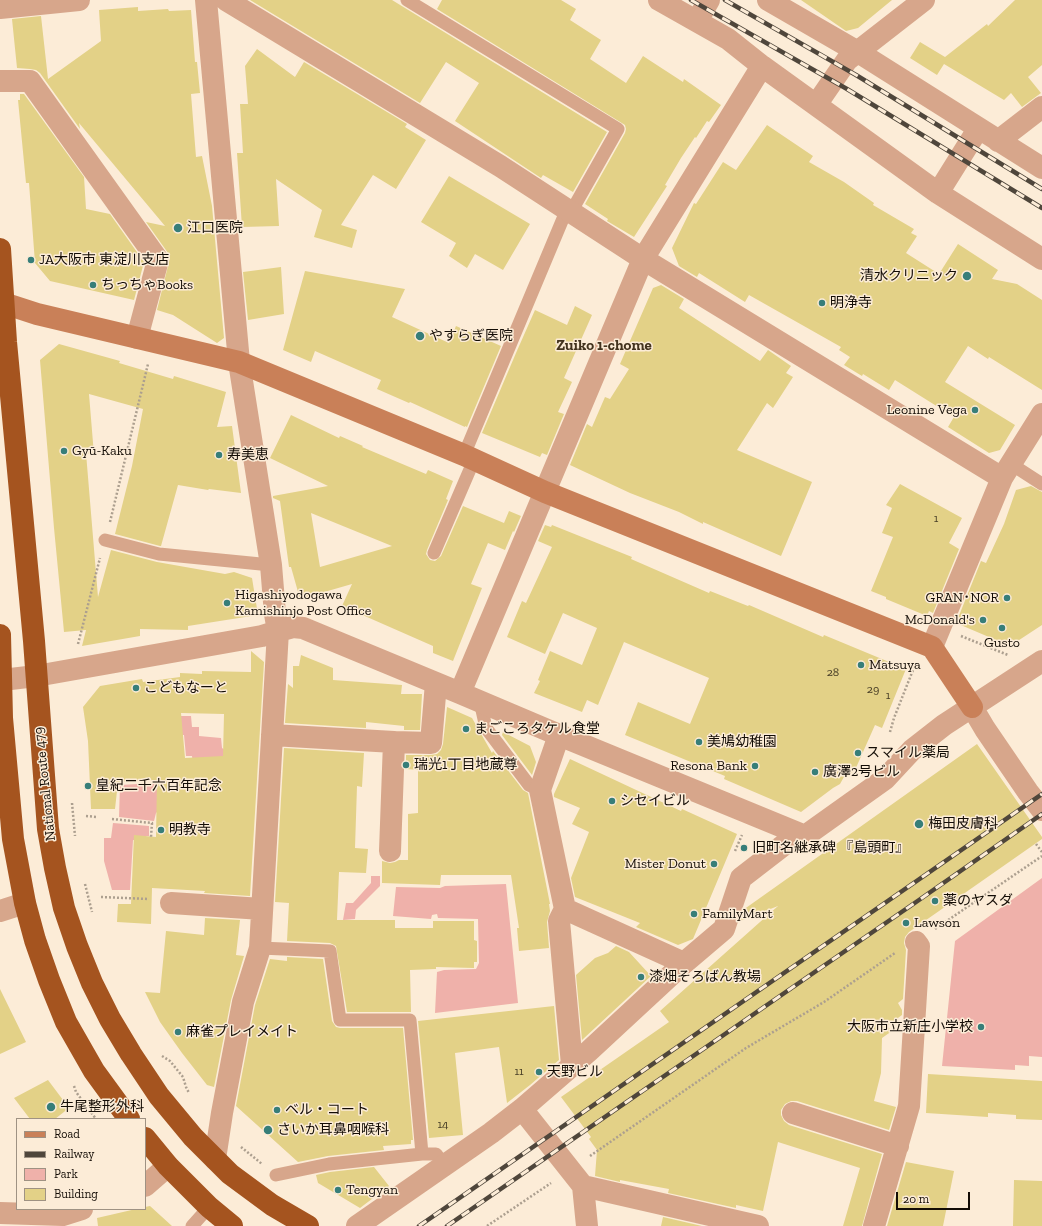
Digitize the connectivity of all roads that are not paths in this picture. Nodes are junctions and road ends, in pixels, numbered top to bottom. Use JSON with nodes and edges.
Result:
{"nodes":[{"id":1,"x":79,"y":0,"type":"edge"},
{"id":2,"x":206,"y":0,"type":"edge"},
{"id":3,"x":226,"y":0,"type":"edge"},
{"id":4,"x":407,"y":0,"type":"edge"},
{"id":5,"x":659,"y":0,"type":"edge"},
{"id":6,"x":709,"y":0,"type":"edge"},
{"id":7,"x":768,"y":0,"type":"edge"},
{"id":8,"x":924,"y":0,"type":"edge"},
{"id":9,"x":0,"y":8,"type":"edge"},
{"id":10,"x":697,"y":21,"type":"junction"},
{"id":11,"x":858,"y":52,"type":"junction"},
{"id":12,"x":762,"y":66,"type":"junction"},
{"id":13,"x":0,"y":81,"type":"edge"},
{"id":14,"x":816,"y":105,"type":"junction"},
{"id":15,"x":1042,"y":107,"type":"edge"},
{"id":16,"x":978,"y":129,"type":"junction"},
{"id":17,"x":998,"y":141,"type":"junction"},
{"id":18,"x":1042,"y":168,"type":"edge"},
{"id":19,"x":938,"y":193,"type":"junction"},
{"id":20,"x":566,"y":209,"type":"junction"},
{"id":21,"x":0,"y":249,"type":"edge"},
{"id":22,"x":643,"y":258,"type":"junction"},
{"id":23,"x":1042,"y":259,"type":"edge"},
{"id":24,"x":2,"y":303,"type":"edge"},
{"id":25,"x":137,"y":338,"type":"junction"},
{"id":26,"x":239,"y":362,"type":"junction"},
{"id":27,"x":1042,"y":414,"type":"edge"},
{"id":28,"x":469,"y":457,"type":"junction"},
{"id":29,"x":1007,"y":471,"type":"junction"},
{"id":30,"x":1042,"y":484,"type":"edge"},
{"id":31,"x":545,"y":492,"type":"junction"},
{"id":32,"x":105,"y":540,"type":"road end"},
{"id":33,"x":434,"y":553,"type":"dead end"},
{"id":34,"x":271,"y":565,"type":"junction"},
{"id":35,"x":278,"y":630,"type":"junction"},
{"id":36,"x":0,"y":635,"type":"edge"},
{"id":37,"x":932,"y":647,"type":"junction"},
{"id":38,"x":1042,"y":661,"type":"edge"},
{"id":39,"x":36,"y":676,"type":"junction"},
{"id":40,"x":1,"y":680,"type":"edge"},
{"id":41,"x":436,"y":683,"type":"junction"},
{"id":42,"x":470,"y":697,"type":"junction"},
{"id":43,"x":972,"y":707,"type":"junction"},
{"id":44,"x":272,"y":735,"type":"junction"},
{"id":45,"x":559,"y":735,"type":"junction"},
{"id":46,"x":394,"y":742,"type":"junction"},
{"id":47,"x":540,"y":790,"type":"junction"},
{"id":48,"x":1042,"y":810,"type":"edge"},
{"id":49,"x":798,"y":834,"type":"junction"},
{"id":50,"x":390,"y":851,"type":"dead end"},
{"id":51,"x":171,"y":903,"type":"road end"},
{"id":52,"x":25,"y":904,"type":"junction"},
{"id":53,"x":262,"y":909,"type":"junction"},
{"id":54,"x":565,"y":909,"type":"junction"},
{"id":55,"x":0,"y":911,"type":"edge"},
{"id":56,"x":916,"y":942,"type":"road end"},
{"id":57,"x":260,"y":948,"type":"junction"},
{"id":58,"x":684,"y":962,"type":"junction"},
{"id":59,"x":572,"y":1065,"type":"junction"},
{"id":60,"x":522,"y":1109,"type":"junction"},
{"id":61,"x":793,"y":1113,"type":"dead end"},
{"id":62,"x":128,"y":1118,"type":"edge"},
{"id":63,"x":146,"y":1139,"type":"edge"},
{"id":64,"x":898,"y":1146,"type":"junction"},
{"id":65,"x":422,"y":1154,"type":"junction"},
{"id":66,"x":215,"y":1159,"type":"junction"},
{"id":67,"x":168,"y":1166,"type":"junction"},
{"id":68,"x":445,"y":1166,"type":"junction"},
{"id":69,"x":276,"y":1175,"type":"road end"},
{"id":70,"x":577,"y":1178,"type":"junction"},
{"id":71,"x":146,"y":1185,"type":"edge"},
{"id":72,"x":209,"y":1207,"type":"junction"},
{"id":73,"x":78,"y":1210,"type":"edge"},
{"id":74,"x":81,"y":1210,"type":"edge"},
{"id":75,"x":0,"y":1213,"type":"edge"},
{"id":76,"x":79,"y":1226,"type":"edge"},
{"id":77,"x":192,"y":1226,"type":"edge"},
{"id":78,"x":232,"y":1226,"type":"edge"},
{"id":79,"x":308,"y":1226,"type":"edge"},
{"id":80,"x":357,"y":1226,"type":"edge"},
{"id":81,"x":587,"y":1226,"type":"edge"},
{"id":82,"x":758,"y":1226,"type":"edge"},
{"id":83,"x":874,"y":1226,"type":"edge"}],
"edges":[{"from":1,"to":9,"type":"street"},
{"from":2,"to":26,"type":"street"},
{"from":3,"to":20,"type":"street"},
{"from":4,"to":20,"type":"lane"},
{"from":5,"to":10,"type":"street"},
{"from":6,"to":10,"type":"street"},
{"from":7,"to":11,"type":"street"},
{"from":8,"to":11,"type":"street"},
{"from":10,"to":12,"type":"street"},
{"from":11,"to":14,"type":"street"},
{"from":11,"to":16,"type":"street"},
{"from":12,"to":14,"type":"street"},
{"from":12,"to":22,"type":"street"},
{"from":13,"to":25,"type":"street"},
{"from":14,"to":19,"type":"street"},
{"from":15,"to":17,"type":"street"},
{"from":16,"to":17,"type":"street"},
{"from":16,"to":19,"type":"street"},
{"from":17,"to":18,"type":"street"},
{"from":19,"to":23,"type":"street"},
{"from":20,"to":22,"type":"street"},
{"from":20,"to":28,"type":"lane"},
{"from":21,"to":24,"type":"highway","name":"National Route 479"},
{"from":22,"to":29,"type":"street"},
{"from":22,"to":31,"type":"street"},
{"from":24,"to":25,"type":"street"},
{"from":24,"to":39,"type":"highway","name":"National Route 479"},
{"from":25,"to":26,"type":"street"},
{"from":26,"to":28,"type":"street"},
{"from":26,"to":34,"type":"street"},
{"from":27,"to":29,"type":"street"},
{"from":28,"to":31,"type":"street"},
{"from":28,"to":33,"type":"lane"},
{"from":29,"to":30,"type":"lane"},
{"from":29,"to":37,"type":"street"},
{"from":31,"to":37,"type":"street"},
{"from":31,"to":42,"type":"street"},
{"from":32,"to":34,"type":"lane"},
{"from":34,"to":35,"type":"street"},
{"from":35,"to":39,"type":"street"},
{"from":35,"to":41,"type":"street"},
{"from":35,"to":44,"type":"street"},
{"from":36,"to":40,"type":"highway"},
{"from":37,"to":43,"type":"street"},
{"from":38,"to":43,"type":"street"},
{"from":39,"to":40,"type":"street"},
{"from":39,"to":66,"type":"highway","name":"National Route 479"},
{"from":40,"to":52,"type":"highway"},
{"from":41,"to":42,"type":"street"},
{"from":41,"to":46,"type":"street"},
{"from":42,"to":45,"type":"street"},
{"from":42,"to":47,"type":"lane"},
{"from":43,"to":48,"type":"street"},
{"from":43,"to":49,"type":"street"},
{"from":44,"to":46,"type":"street"},
{"from":44,"to":53,"type":"street"},
{"from":45,"to":47,"type":"street"},
{"from":45,"to":49,"type":"street"},
{"from":46,"to":50,"type":"street"},
{"from":47,"to":54,"type":"street"},
{"from":49,"to":58,"type":"street"},
{"from":51,"to":53,"type":"street"},
{"from":52,"to":55,"type":"street"},
{"from":52,"to":62,"type":"highway"},
{"from":53,"to":57,"type":"street"},
{"from":54,"to":58,"type":"street"},
{"from":54,"to":59,"type":"street"},
{"from":56,"to":64,"type":"street"},
{"from":57,"to":65,"type":"lane"},
{"from":57,"to":66,"type":"street"},
{"from":58,"to":59,"type":"street"},
{"from":59,"to":60,"type":"street"},
{"from":60,"to":68,"type":"street"},
{"from":60,"to":70,"type":"street"},
{"from":61,"to":64,"type":"street"},
{"from":63,"to":67,"type":"highway"},
{"from":64,"to":83,"type":"street"},
{"from":65,"to":68,"type":"lane"},
{"from":65,"to":69,"type":"lane"},
{"from":66,"to":79,"type":"highway","name":"National Route 479"},
{"from":67,"to":71,"type":"street"},
{"from":67,"to":72,"type":"highway"},
{"from":68,"to":80,"type":"street"},
{"from":70,"to":81,"type":"street"},
{"from":70,"to":82,"type":"street"},
{"from":72,"to":77,"type":"lane"},
{"from":72,"to":78,"type":"highway"},
{"from":73,"to":75,"type":"street"},
{"from":74,"to":76,"type":"street"}]}
